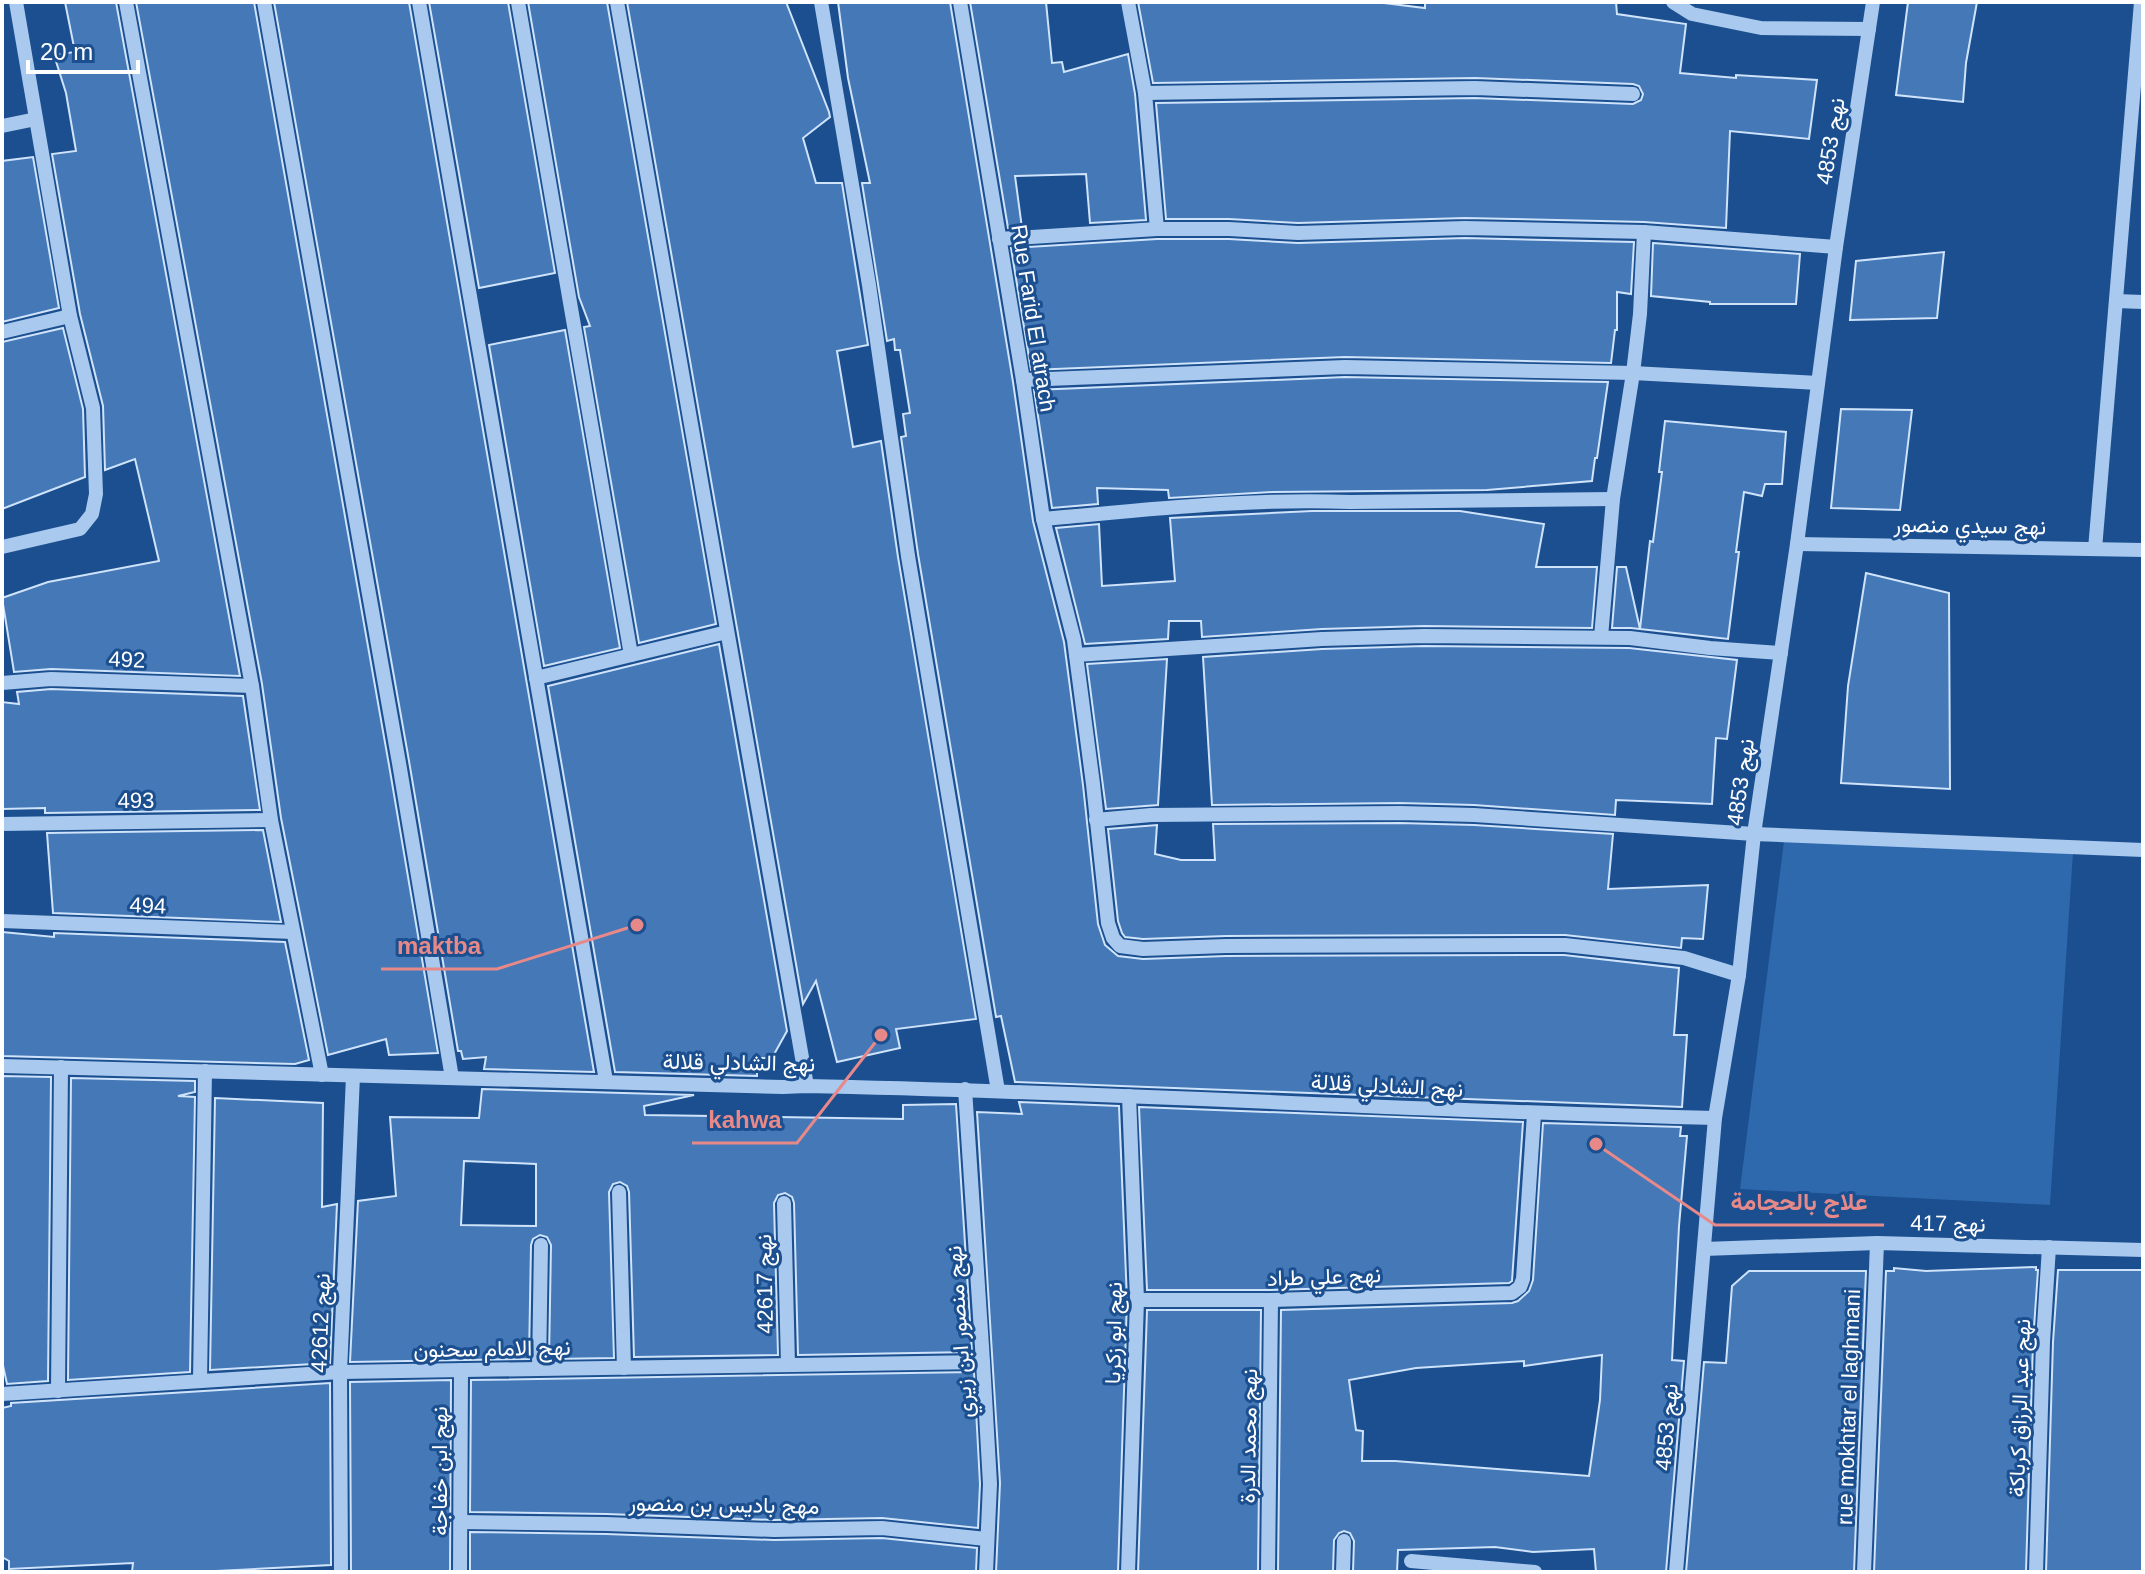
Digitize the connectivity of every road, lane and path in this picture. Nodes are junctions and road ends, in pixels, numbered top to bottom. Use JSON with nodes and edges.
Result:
{"nodes":[{"id":1,"x":16,"y":2,"type":"edge"},
{"id":2,"x":126,"y":2,"type":"edge"},
{"id":3,"x":264,"y":2,"type":"edge"},
{"id":4,"x":419,"y":2,"type":"edge"},
{"id":5,"x":518,"y":2,"type":"edge"},
{"id":6,"x":617,"y":2,"type":"edge"},
{"id":7,"x":821,"y":2,"type":"edge"},
{"id":8,"x":960,"y":2,"type":"edge"},
{"id":9,"x":1128,"y":2,"type":"edge"},
{"id":10,"x":1673,"y":2,"type":"edge"},
{"id":11,"x":1873,"y":2,"type":"edge"},
{"id":12,"x":2141,"y":2,"type":"edge"},
{"id":13,"x":1869,"y":29,"type":"junction"},
{"id":14,"x":2140,"y":58,"type":"edge"},
{"id":15,"x":1145,"y":93,"type":"junction"},
{"id":16,"x":1633,"y":94,"type":"dead end"},
{"id":17,"x":36,"y":119,"type":"junction"},
{"id":18,"x":2,"y":126,"type":"edge"},
{"id":19,"x":1157,"y":229,"type":"junction"},
{"id":20,"x":1644,"y":232,"type":"junction"},
{"id":21,"x":999,"y":239,"type":"junction"},
{"id":22,"x":1836,"y":247,"type":"junction"},
{"id":23,"x":2116,"y":301,"type":"junction"},
{"id":24,"x":2143,"y":302,"type":"edge"},
{"id":25,"x":70,"y":316,"type":"junction"},
{"id":26,"x":2,"y":332,"type":"edge"},
{"id":27,"x":1633,"y":373,"type":"junction"},
{"id":28,"x":1023,"y":380,"type":"junction"},
{"id":29,"x":1818,"y":383,"type":"junction"},
{"id":30,"x":1613,"y":499,"type":"junction"},
{"id":31,"x":1043,"y":519,"type":"junction"},
{"id":32,"x":1797,"y":544,"type":"junction"},
{"id":33,"x":2,"y":547,"type":"edge"},
{"id":34,"x":2095,"y":549,"type":"junction"},
{"id":35,"x":2143,"y":550,"type":"edge"},
{"id":36,"x":727,"y":632,"type":"junction"},
{"id":37,"x":1601,"y":637,"type":"junction"},
{"id":38,"x":1075,"y":647,"type":"junction"},
{"id":39,"x":1781,"y":653,"type":"junction"},
{"id":40,"x":631,"y":655,"type":"junction"},
{"id":41,"x":536,"y":678,"type":"junction"},
{"id":42,"x":2,"y":683,"type":"edge"},
{"id":43,"x":252,"y":686,"type":"junction"},
{"id":44,"x":271,"y":820,"type":"junction"},
{"id":45,"x":1096,"y":820,"type":"junction"},
{"id":46,"x":2,"y":824,"type":"edge"},
{"id":47,"x":1754,"y":834,"type":"junction"},
{"id":48,"x":2143,"y":850,"type":"edge"},
{"id":49,"x":2,"y":921,"type":"edge"},
{"id":50,"x":293,"y":932,"type":"junction"},
{"id":51,"x":1739,"y":975,"type":"junction"},
{"id":52,"x":2,"y":1066,"type":"edge"},
{"id":53,"x":61,"y":1067,"type":"junction"},
{"id":54,"x":205,"y":1071,"type":"junction"},
{"id":55,"x":322,"y":1075,"type":"junction"},
{"id":56,"x":353,"y":1076,"type":"junction"},
{"id":57,"x":452,"y":1078,"type":"junction"},
{"id":58,"x":606,"y":1081,"type":"junction"},
{"id":59,"x":807,"y":1086,"type":"junction"},
{"id":60,"x":965,"y":1089,"type":"junction"},
{"id":61,"x":998,"y":1091,"type":"junction"},
{"id":62,"x":1129,"y":1096,"type":"junction"},
{"id":63,"x":1534,"y":1114,"type":"junction"},
{"id":64,"x":1715,"y":1118,"type":"junction"},
{"id":65,"x":619,"y":1192,"type":"dead end"},
{"id":66,"x":784,"y":1203,"type":"dead end"},
{"id":67,"x":1877,"y":1243,"type":"junction"},
{"id":68,"x":541,"y":1245,"type":"dead end"},
{"id":69,"x":2049,"y":1247,"type":"junction"},
{"id":70,"x":1704,"y":1249,"type":"junction"},
{"id":71,"x":2143,"y":1250,"type":"edge"},
{"id":72,"x":1137,"y":1300,"type":"junction"},
{"id":73,"x":1271,"y":1300,"type":"junction"},
{"id":74,"x":983,"y":1362,"type":"junction"},
{"id":75,"x":788,"y":1365,"type":"junction"},
{"id":76,"x":624,"y":1368,"type":"junction"},
{"id":77,"x":539,"y":1369,"type":"junction"},
{"id":78,"x":461,"y":1370,"type":"junction"},
{"id":79,"x":340,"y":1372,"type":"junction"},
{"id":80,"x":200,"y":1381,"type":"junction"},
{"id":81,"x":58,"y":1391,"type":"junction"},
{"id":82,"x":2,"y":1394,"type":"edge"},
{"id":83,"x":461,"y":1522,"type":"junction"},
{"id":84,"x":986,"y":1539,"type":"junction"},
{"id":85,"x":1344,"y":1541,"type":"dead end"},
{"id":86,"x":1411,"y":1561,"type":"dead end"},
{"id":87,"x":341,"y":1572,"type":"edge"},
{"id":88,"x":460,"y":1572,"type":"edge"},
{"id":89,"x":986,"y":1572,"type":"edge"},
{"id":90,"x":1128,"y":1572,"type":"edge"},
{"id":91,"x":1268,"y":1572,"type":"edge"},
{"id":92,"x":1343,"y":1572,"type":"edge"},
{"id":93,"x":1535,"y":1572,"type":"edge"},
{"id":94,"x":1676,"y":1572,"type":"edge"},
{"id":95,"x":1864,"y":1572,"type":"edge"},
{"id":96,"x":2036,"y":1572,"type":"edge"}],
"edges":[{"from":1,"to":17,"type":"street"},
{"from":2,"to":43,"type":"street"},
{"from":3,"to":57,"type":"street"},
{"from":4,"to":41,"type":"street"},
{"from":5,"to":40,"type":"street"},
{"from":6,"to":36,"type":"street"},
{"from":7,"to":61,"type":"street"},
{"from":8,"to":21,"type":"street","name":"Rue Farid El atrach"},
{"from":9,"to":15,"type":"street"},
{"from":10,"to":13,"type":"street"},
{"from":11,"to":13,"type":"street","name":"نهج 4853"},
{"from":12,"to":14,"type":"street"},
{"from":13,"to":22,"type":"street","name":"نهج 4853"},
{"from":14,"to":23,"type":"street"},
{"from":15,"to":16,"type":"street"},
{"from":15,"to":19,"type":"street"},
{"from":17,"to":18,"type":"street"},
{"from":17,"to":25,"type":"street"},
{"from":19,"to":20,"type":"street"},
{"from":19,"to":21,"type":"street"},
{"from":20,"to":22,"type":"street"},
{"from":20,"to":27,"type":"street"},
{"from":21,"to":28,"type":"street","name":"Rue Farid El atrach"},
{"from":22,"to":29,"type":"street","name":"نهج 4853"},
{"from":23,"to":24,"type":"street"},
{"from":23,"to":34,"type":"street"},
{"from":25,"to":26,"type":"street"},
{"from":25,"to":33,"type":"street"},
{"from":27,"to":28,"type":"street"},
{"from":27,"to":29,"type":"street"},
{"from":27,"to":30,"type":"street"},
{"from":28,"to":31,"type":"street","name":"Rue Farid El atrach"},
{"from":29,"to":32,"type":"street","name":"نهج 4853"},
{"from":30,"to":31,"type":"street"},
{"from":30,"to":37,"type":"street"},
{"from":31,"to":38,"type":"street","name":"Rue Farid El atrach"},
{"from":32,"to":34,"type":"street","name":"نهج سيدي منصور"},
{"from":32,"to":39,"type":"street","name":"نهج 4853"},
{"from":34,"to":35,"type":"street","name":"نهج سيدي منصور"},
{"from":36,"to":40,"type":"street"},
{"from":36,"to":59,"type":"street"},
{"from":37,"to":38,"type":"street"},
{"from":37,"to":39,"type":"street"},
{"from":38,"to":45,"type":"street","name":"Rue Farid El atrach"},
{"from":39,"to":47,"type":"street","name":"نهج 4853"},
{"from":40,"to":41,"type":"street"},
{"from":41,"to":58,"type":"street"},
{"from":42,"to":43,"type":"street","name":"492"},
{"from":43,"to":44,"type":"street"},
{"from":44,"to":46,"type":"street","name":"493"},
{"from":44,"to":50,"type":"street"},
{"from":45,"to":47,"type":"street"},
{"from":45,"to":51,"type":"street","name":"Rue Farid El atrach"},
{"from":47,"to":48,"type":"street"},
{"from":47,"to":51,"type":"street","name":"نهج 4853"},
{"from":49,"to":50,"type":"street","name":"494"},
{"from":50,"to":55,"type":"street"},
{"from":51,"to":64,"type":"street","name":"نهج 4853"},
{"from":52,"to":53,"type":"street","name":"نهج الشادلي قلالة"},
{"from":53,"to":54,"type":"street","name":"نهج الشادلي قلالة"},
{"from":53,"to":81,"type":"street"},
{"from":54,"to":55,"type":"street","name":"نهج الشادلي قلالة"},
{"from":54,"to":80,"type":"street"},
{"from":55,"to":56,"type":"street","name":"نهج الشادلي قلالة"},
{"from":56,"to":57,"type":"street","name":"نهج الشادلي قلالة"},
{"from":56,"to":79,"type":"street","name":"نهج 42612"},
{"from":57,"to":58,"type":"street","name":"نهج الشادلي قلالة"},
{"from":58,"to":59,"type":"street","name":"نهج الشادلي قلالة"},
{"from":59,"to":60,"type":"street","name":"نهج الشادلي قلالة"},
{"from":60,"to":61,"type":"street","name":"نهج الشادلي قلالة"},
{"from":60,"to":74,"type":"street","name":"نهج منصور ابن زيري"},
{"from":61,"to":62,"type":"street","name":"نهج الشادلي قلالة"},
{"from":62,"to":63,"type":"street","name":"نهج الشادلي قلالة"},
{"from":62,"to":72,"type":"street","name":"نهج ابو زكريا"},
{"from":63,"to":64,"type":"street","name":"نهج الشادلي قلالة"},
{"from":63,"to":73,"type":"street","name":"نهج علي طراد"},
{"from":64,"to":70,"type":"street","name":"نهج 4853"},
{"from":65,"to":76,"type":"street"},
{"from":66,"to":75,"type":"street","name":"نهج 42617"},
{"from":67,"to":69,"type":"street","name":"نهج 417"},
{"from":67,"to":70,"type":"street","name":"نهج 417"},
{"from":67,"to":95,"type":"street","name":"rue mokhtar el laghmani"},
{"from":68,"to":77,"type":"street"},
{"from":69,"to":71,"type":"street","name":"نهج 417"},
{"from":69,"to":96,"type":"street","name":"نهج عبد الرزاق كرباكة"},
{"from":70,"to":94,"type":"street","name":"نهج 4853"},
{"from":72,"to":73,"type":"street","name":"نهج علي طراد"},
{"from":72,"to":90,"type":"street","name":"نهج ابو زكريا"},
{"from":73,"to":91,"type":"street","name":"نهج محمد الدرة"},
{"from":74,"to":75,"type":"street","name":"نهج الامام سحنون"},
{"from":74,"to":84,"type":"street","name":"نهج منصور ابن زيري"},
{"from":75,"to":76,"type":"street","name":"نهج الامام سحنون"},
{"from":76,"to":77,"type":"street","name":"نهج الامام سحنون"},
{"from":77,"to":78,"type":"street","name":"نهج الامام سحنون"},
{"from":78,"to":79,"type":"street","name":"نهج الامام سحنون"},
{"from":78,"to":83,"type":"street","name":"نهج ابن خفاجة"},
{"from":79,"to":80,"type":"street","name":"نهج الامام سحنون"},
{"from":79,"to":87,"type":"street","name":"نهج 42612"},
{"from":80,"to":81,"type":"street","name":"نهج الامام سحنون"},
{"from":81,"to":82,"type":"street","name":"نهج الامام سحنون"},
{"from":83,"to":84,"type":"street","name":"مهج باديس بن منصور"},
{"from":83,"to":88,"type":"street","name":"نهج ابن خفاجة"},
{"from":84,"to":89,"type":"street","name":"نهج منصور ابن زيري"},
{"from":85,"to":92,"type":"street"},
{"from":86,"to":93,"type":"street"}]}
